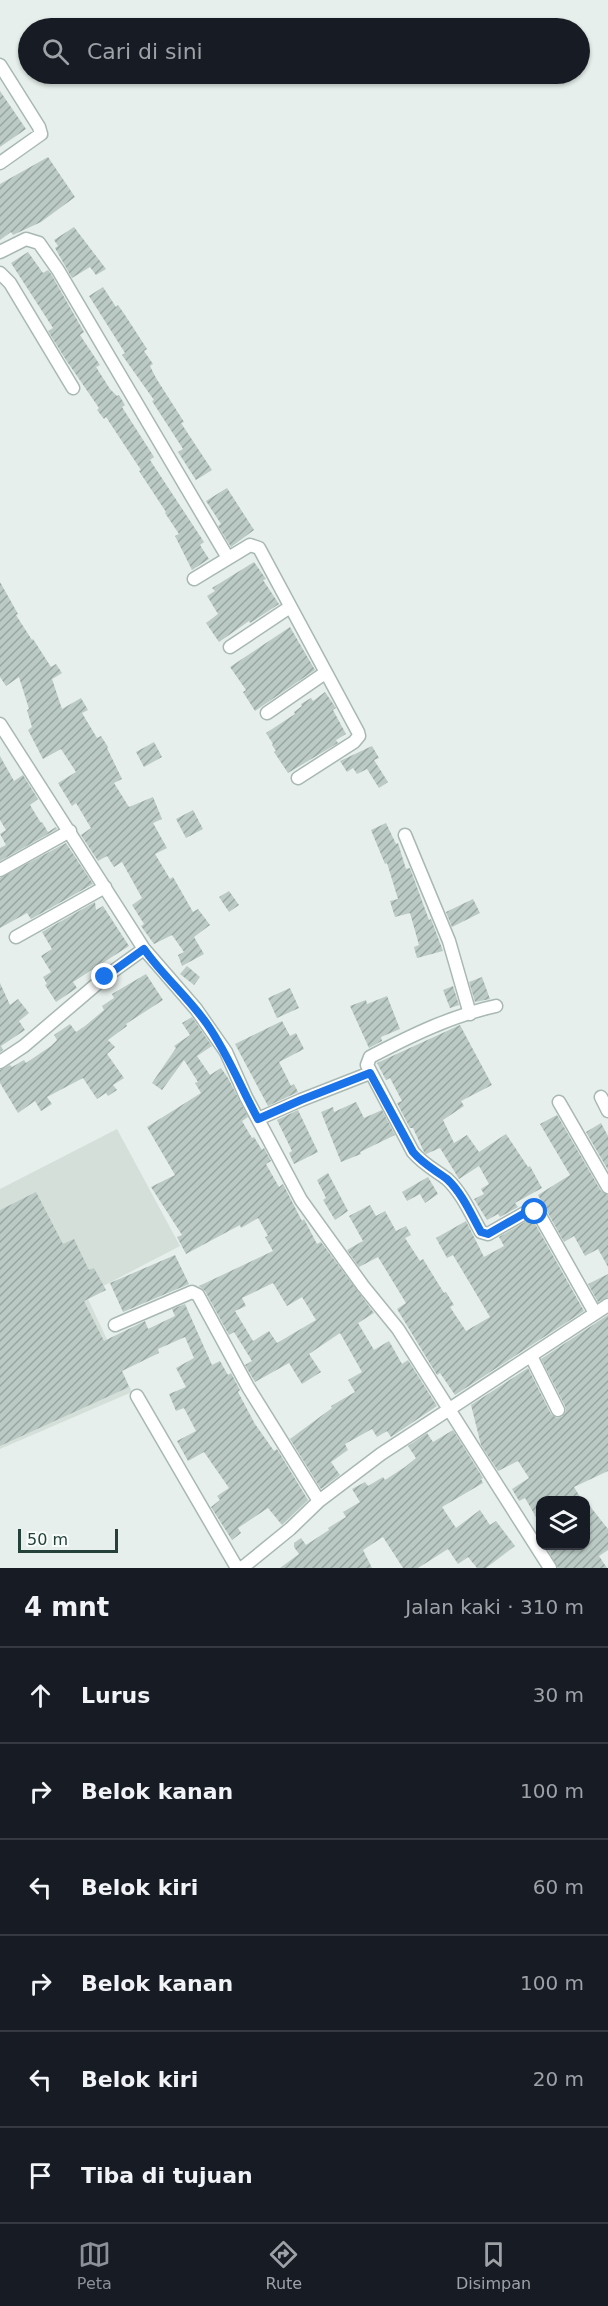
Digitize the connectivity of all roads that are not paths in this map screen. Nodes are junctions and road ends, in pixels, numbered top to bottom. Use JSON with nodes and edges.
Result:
{"nodes":[{"id":1,"x":1,"y":69,"type":"edge"},
{"id":2,"x":0,"y":163,"type":"edge"},
{"id":3,"x":0,"y":252,"type":"edge"},
{"id":4,"x":0,"y":273,"type":"edge"},
{"id":5,"x":73,"y":388,"type":"dead end"},
{"id":6,"x":228,"y":558,"type":"junction"},
{"id":7,"x":195,"y":579,"type":"dead end"},
{"id":8,"x":290,"y":607,"type":"junction"},
{"id":9,"x":230,"y":647,"type":"dead end"},
{"id":10,"x":325,"y":673,"type":"junction"},
{"id":11,"x":267,"y":713,"type":"dead end"},
{"id":12,"x":0,"y":724,"type":"edge"},
{"id":13,"x":298,"y":778,"type":"dead end"},
{"id":14,"x":69,"y":831,"type":"junction"},
{"id":15,"x":405,"y":835,"type":"dead end"},
{"id":16,"x":0,"y":870,"type":"edge"},
{"id":17,"x":105,"y":887,"type":"junction"},
{"id":18,"x":16,"y":937,"type":"dead end"},
{"id":19,"x":144,"y":949,"type":"junction"},
{"id":20,"x":496,"y":1006,"type":"dead end"},
{"id":21,"x":470,"y":1014,"type":"junction"},
{"id":22,"x":0,"y":1062,"type":"edge"},
{"id":23,"x":370,"y":1073,"type":"junction"},
{"id":24,"x":601,"y":1097,"type":"dead end"},
{"id":25,"x":559,"y":1102,"type":"dead end"},
{"id":26,"x":608,"y":1111,"type":"edge"},
{"id":27,"x":258,"y":1119,"type":"junction"},
{"id":28,"x":608,"y":1187,"type":"edge"},
{"id":29,"x":608,"y":1305,"type":"edge"},
{"id":30,"x":596,"y":1313,"type":"junction"},
{"id":31,"x":115,"y":1325,"type":"dead end"},
{"id":32,"x":531,"y":1356,"type":"junction"},
{"id":33,"x":136,"y":1396,"type":"dead end"},
{"id":34,"x":451,"y":1410,"type":"junction"},
{"id":35,"x":558,"y":1410,"type":"dead end"},
{"id":36,"x":319,"y":1501,"type":"junction"},
{"id":37,"x":237,"y":1568,"type":"edge"},
{"id":38,"x":242,"y":1568,"type":"edge"},
{"id":39,"x":550,"y":1568,"type":"edge"}],
"edges":[{"from":1,"to":2,"type":"street"},
{"from":3,"to":6,"type":"street"},
{"from":4,"to":5,"type":"street"},
{"from":6,"to":7,"type":"street"},
{"from":6,"to":8,"type":"street"},
{"from":8,"to":9,"type":"street"},
{"from":8,"to":10,"type":"street"},
{"from":10,"to":11,"type":"street"},
{"from":10,"to":13,"type":"street"},
{"from":12,"to":14,"type":"street"},
{"from":14,"to":16,"type":"street"},
{"from":14,"to":17,"type":"street"},
{"from":15,"to":21,"type":"street"},
{"from":17,"to":18,"type":"street"},
{"from":17,"to":19,"type":"street"},
{"from":19,"to":22,"type":"street"},
{"from":19,"to":27,"type":"street"},
{"from":20,"to":21,"type":"street"},
{"from":21,"to":23,"type":"street"},
{"from":23,"to":27,"type":"street"},
{"from":23,"to":30,"type":"street"},
{"from":24,"to":26,"type":"street"},
{"from":25,"to":28,"type":"street"},
{"from":27,"to":34,"type":"street"},
{"from":29,"to":30,"type":"street"},
{"from":30,"to":32,"type":"street"},
{"from":31,"to":36,"type":"street"},
{"from":32,"to":34,"type":"street"},
{"from":32,"to":35,"type":"street"},
{"from":33,"to":37,"type":"street"},
{"from":34,"to":36,"type":"street"},
{"from":34,"to":39,"type":"street"},
{"from":36,"to":38,"type":"street"}]}
